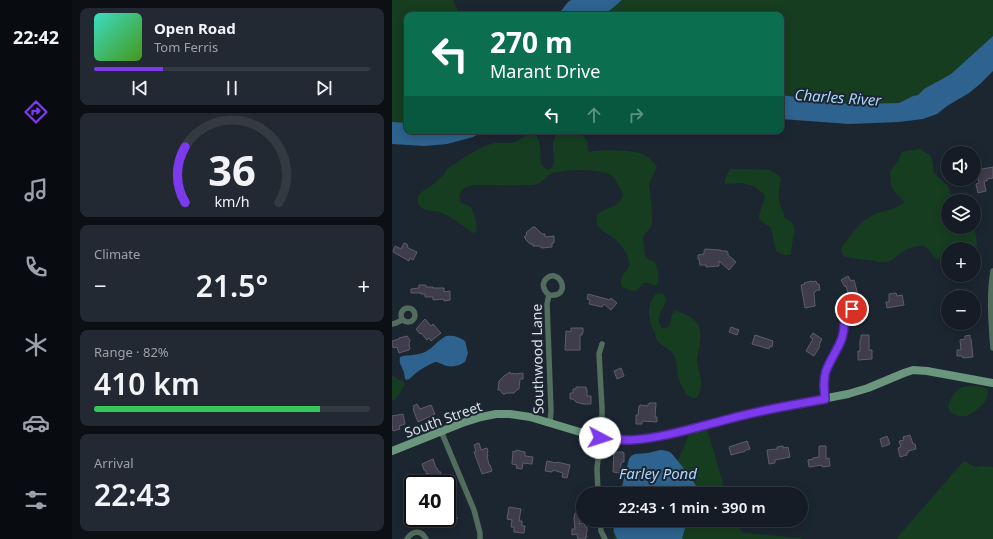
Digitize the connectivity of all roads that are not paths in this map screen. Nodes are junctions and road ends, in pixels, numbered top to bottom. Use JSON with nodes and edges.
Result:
{"nodes":[{"id":1,"x":993,"y":271,"type":"edge"},
{"id":2,"x":549,"y":295,"type":"dead end"},
{"id":3,"x":844,"y":318,"type":"dead end"},
{"id":4,"x":402,"y":320,"type":"dead end"},
{"id":5,"x":392,"y":324,"type":"edge"},
{"id":6,"x":602,"y":344,"type":"dead end"},
{"id":7,"x":993,"y":348,"type":"edge"},
{"id":8,"x":993,"y":382,"type":"edge"},
{"id":9,"x":825,"y":399,"type":"junction"},
{"id":10,"x":550,"y":423,"type":"junction"},
{"id":11,"x":441,"y":431,"type":"junction"},
{"id":12,"x":600,"y":438,"type":"junction"},
{"id":13,"x":392,"y":451,"type":"edge"},
{"id":14,"x":598,"y":487,"type":"edge"},
{"id":15,"x":601,"y":527,"type":"edge"},
{"id":16,"x":407,"y":539,"type":"edge"},
{"id":17,"x":426,"y":539,"type":"edge"},
{"id":18,"x":480,"y":539,"type":"edge"},
{"id":19,"x":605,"y":539,"type":"edge"}],
"edges":[{"from":1,"to":7,"type":"street"},
{"from":2,"to":10,"type":"street","name":"Southwood Lane"},
{"from":3,"to":9,"type":"street"},
{"from":4,"to":5,"type":"street"},
{"from":6,"to":12,"type":"street"},
{"from":8,"to":9,"type":"street","name":"South Street"},
{"from":9,"to":12,"type":"street","name":"South Street"},
{"from":10,"to":11,"type":"street","name":"South Street"},
{"from":10,"to":12,"type":"street","name":"South Street"},
{"from":11,"to":13,"type":"street","name":"South Street"},
{"from":11,"to":18,"type":"street"},
{"from":12,"to":14,"type":"street"},
{"from":15,"to":19,"type":"street"},
{"from":16,"to":17,"type":"street"}]}
